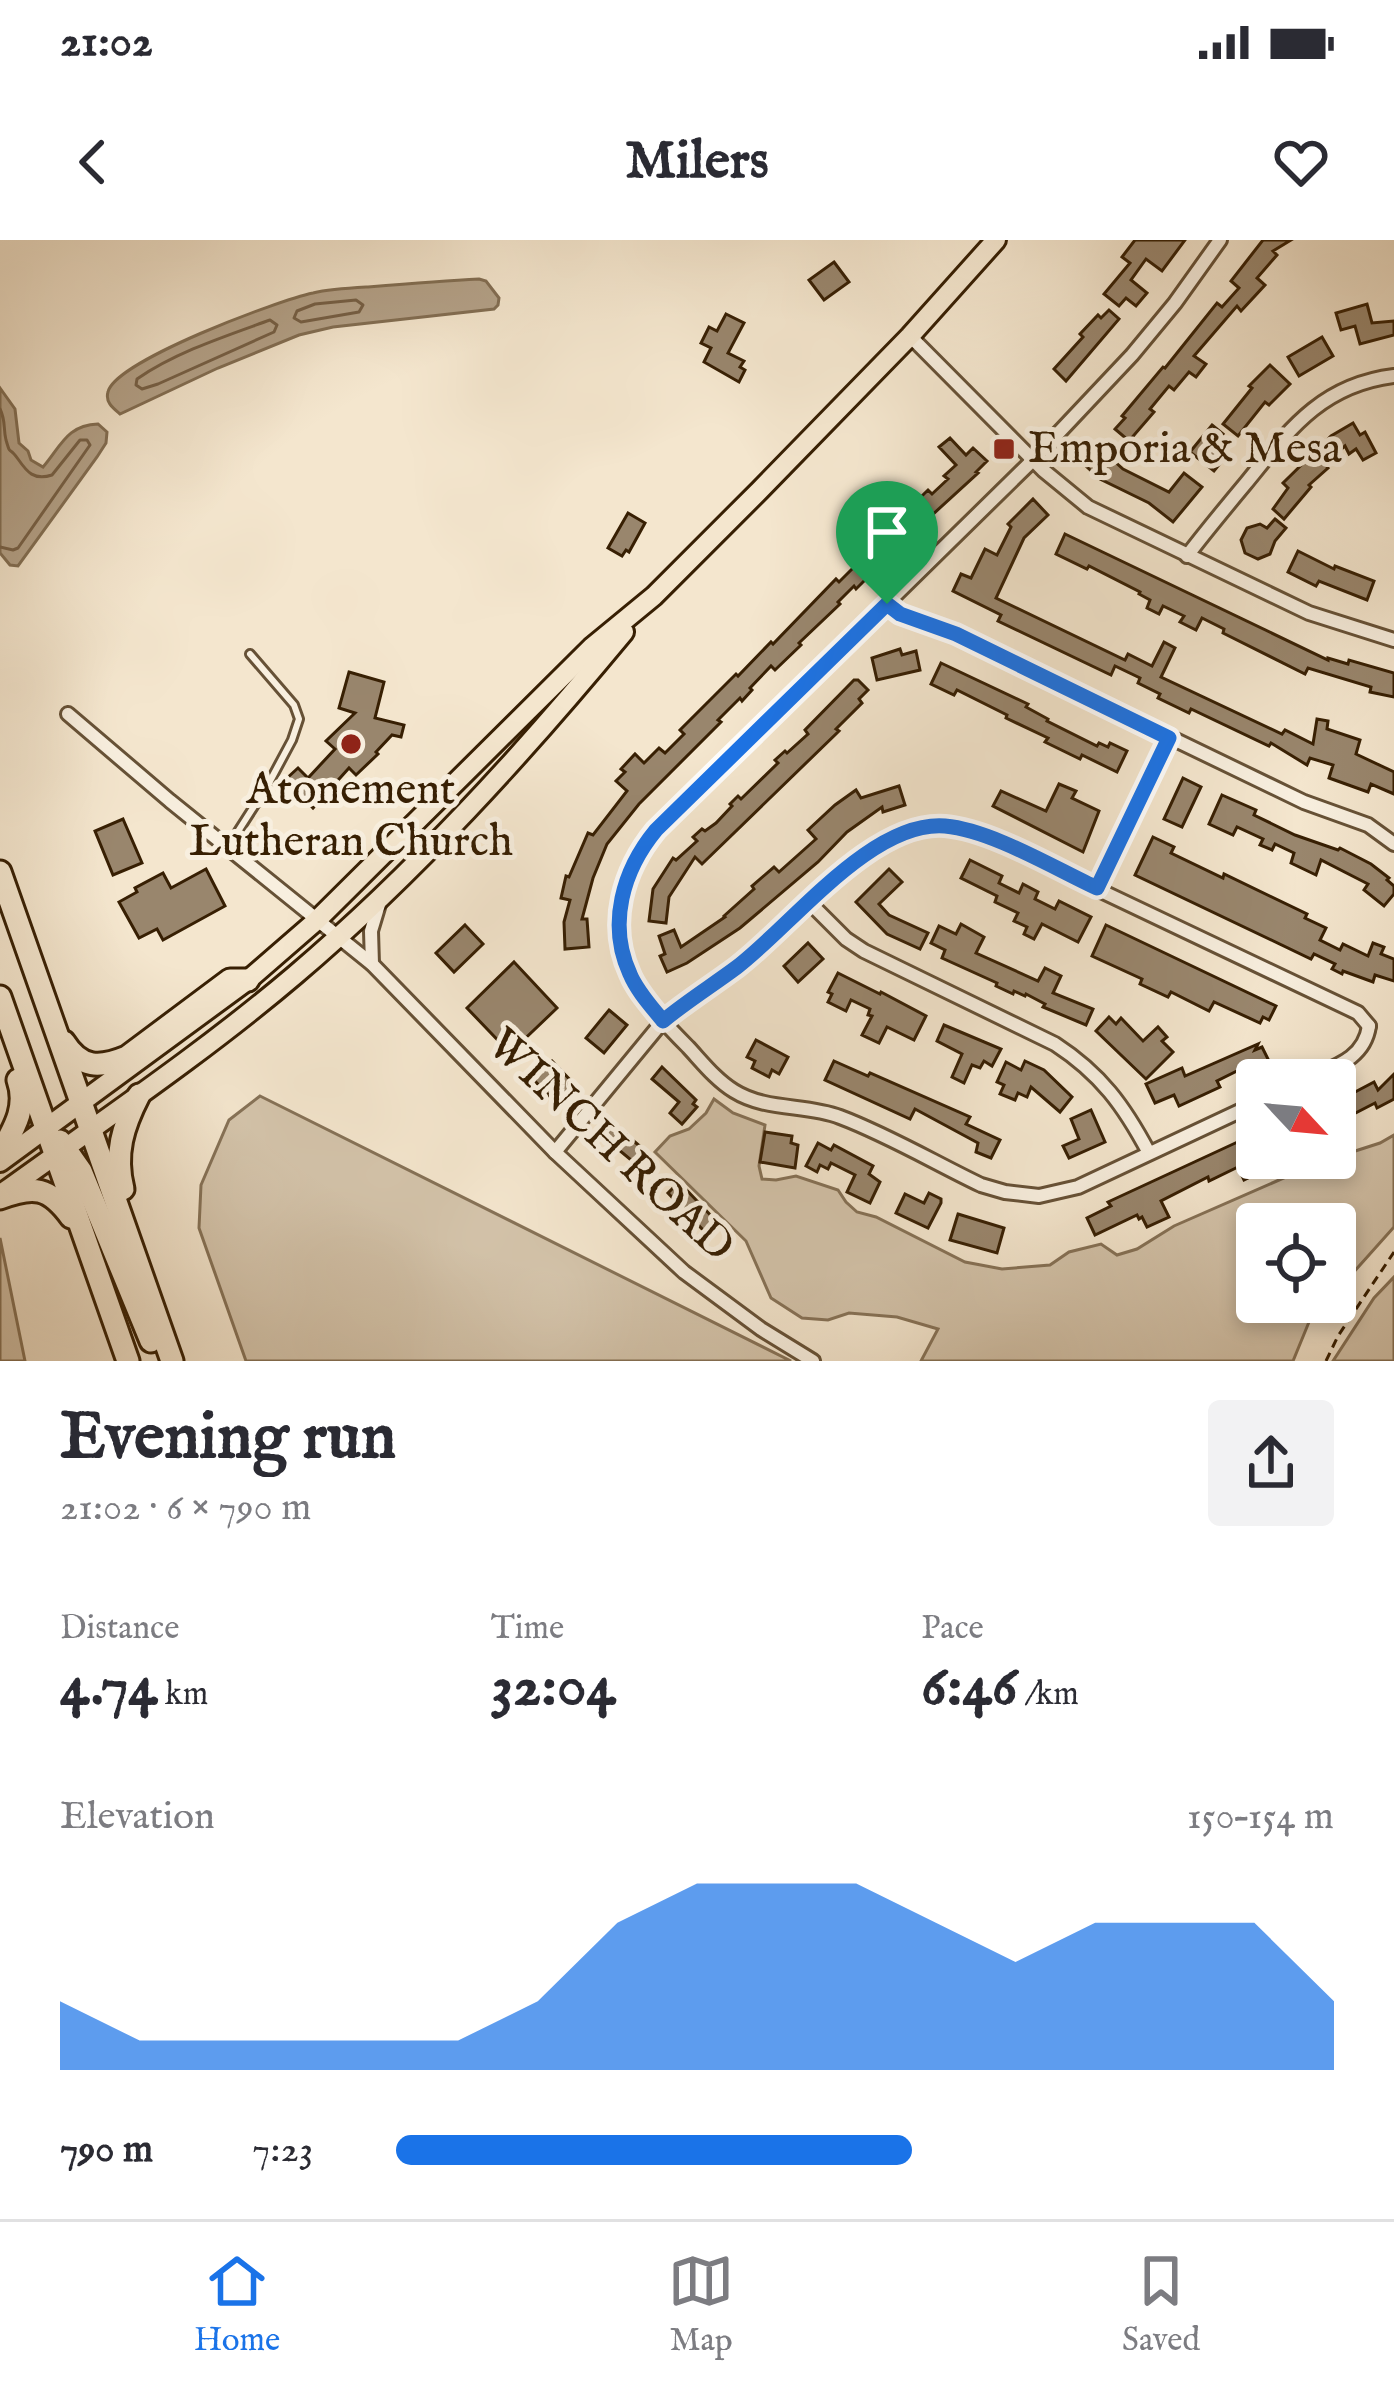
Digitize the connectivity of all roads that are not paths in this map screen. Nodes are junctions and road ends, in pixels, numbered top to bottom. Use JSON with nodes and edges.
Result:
{"nodes":[{"id":1,"x":997,"y":240,"type":"edge"},
{"id":2,"x":1220,"y":240,"type":"edge"},
{"id":3,"x":910,"y":336,"type":"junction"},
{"id":4,"x":1394,"y":376,"type":"edge"},
{"id":5,"x":1033,"y":460,"type":"junction"},
{"id":6,"x":1187,"y":556,"type":"junction"},
{"id":7,"x":653,"y":596,"type":"junction"},
{"id":8,"x":887,"y":604,"type":"junction"},
{"id":9,"x":1394,"y":640,"type":"edge"},
{"id":10,"x":250,"y":654,"type":"dead end"},
{"id":11,"x":68,"y":714,"type":"dead end"},
{"id":12,"x":1169,"y":738,"type":"junction"},
{"id":13,"x":1394,"y":844,"type":"edge"},
{"id":14,"x":228,"y":847,"type":"junction"},
{"id":15,"x":0,"y":872,"type":"edge"},
{"id":16,"x":392,"y":885,"type":"junction"},
{"id":17,"x":1097,"y":888,"type":"junction"},
{"id":18,"x":810,"y":903,"type":"junction"},
{"id":19,"x":316,"y":921,"type":"junction"},
{"id":20,"x":339,"y":937,"type":"junction"},
{"id":21,"x":372,"y":964,"type":"junction"},
{"id":22,"x":248,"y":980,"type":"junction"},
{"id":23,"x":0,"y":997,"type":"edge"},
{"id":24,"x":663,"y":1021,"type":"junction"},
{"id":25,"x":55,"y":1028,"type":"junction"},
{"id":26,"x":0,"y":1029,"type":"edge"},
{"id":27,"x":1346,"y":1059,"type":"edge"},
{"id":28,"x":139,"y":1095,"type":"junction"},
{"id":29,"x":80,"y":1104,"type":"junction"},
{"id":30,"x":1236,"y":1112,"type":"edge"},
{"id":31,"x":47,"y":1127,"type":"junction"},
{"id":32,"x":91,"y":1130,"type":"junction"},
{"id":33,"x":62,"y":1151,"type":"junction"},
{"id":34,"x":556,"y":1152,"type":"junction"},
{"id":35,"x":1149,"y":1153,"type":"junction"},
{"id":36,"x":0,"y":1158,"type":"edge"},
{"id":37,"x":0,"y":1197,"type":"edge"},
{"id":38,"x":82,"y":1232,"type":"junction"},
{"id":39,"x":128,"y":1361,"type":"edge"},
{"id":40,"x":159,"y":1361,"type":"edge"},
{"id":41,"x":172,"y":1361,"type":"edge"},
{"id":42,"x":813,"y":1361,"type":"edge"}],
"edges":[{"from":1,"to":3,"type":"main road"},
{"from":2,"to":5,"type":"street"},
{"from":3,"to":5,"type":"street"},
{"from":3,"to":7,"type":"main road"},
{"from":4,"to":6,"type":"street"},
{"from":5,"to":6,"type":"street"},
{"from":5,"to":8,"type":"street"},
{"from":6,"to":9,"type":"street"},
{"from":7,"to":16,"type":"main road"},
{"from":7,"to":19,"type":"main road"},
{"from":8,"to":12,"type":"street"},
{"from":8,"to":24,"type":"street"},
{"from":10,"to":14,"type":"lane"},
{"from":11,"to":14,"type":"street","name":"WINCH ROAD"},
{"from":12,"to":13,"type":"street"},
{"from":12,"to":17,"type":"street"},
{"from":14,"to":19,"type":"street","name":"WINCH ROAD"},
{"from":15,"to":25,"type":"highway"},
{"from":16,"to":20,"type":"main road"},
{"from":16,"to":21,"type":"street"},
{"from":17,"to":18,"type":"street"},
{"from":17,"to":27,"type":"street"},
{"from":18,"to":24,"type":"street"},
{"from":18,"to":35,"type":"street"},
{"from":19,"to":20,"type":"street","name":"WINCH ROAD"},
{"from":19,"to":22,"type":"main road"},
{"from":20,"to":21,"type":"street","name":"WINCH ROAD"},
{"from":20,"to":28,"type":"main road"},
{"from":21,"to":34,"type":"street","name":"WINCH ROAD"},
{"from":22,"to":25,"type":"highway"},
{"from":22,"to":29,"type":"main road"},
{"from":23,"to":31,"type":"highway"},
{"from":24,"to":34,"type":"street"},
{"from":24,"to":35,"type":"street"},
{"from":25,"to":29,"type":"highway"},
{"from":26,"to":36,"type":"highway"},
{"from":28,"to":32,"type":"main road"},
{"from":28,"to":41,"type":"highway"},
{"from":29,"to":31,"type":"main road"},
{"from":29,"to":32,"type":"highway"},
{"from":30,"to":35,"type":"street"},
{"from":31,"to":33,"type":"highway"},
{"from":31,"to":36,"type":"main road"},
{"from":32,"to":33,"type":"main road"},
{"from":32,"to":41,"type":"highway"},
{"from":33,"to":37,"type":"main road"},
{"from":33,"to":38,"type":"highway"},
{"from":33,"to":40,"type":"highway"},
{"from":34,"to":42,"type":"street","name":"WINCH ROAD"},
{"from":37,"to":38,"type":"highway"},
{"from":38,"to":39,"type":"highway"}]}
